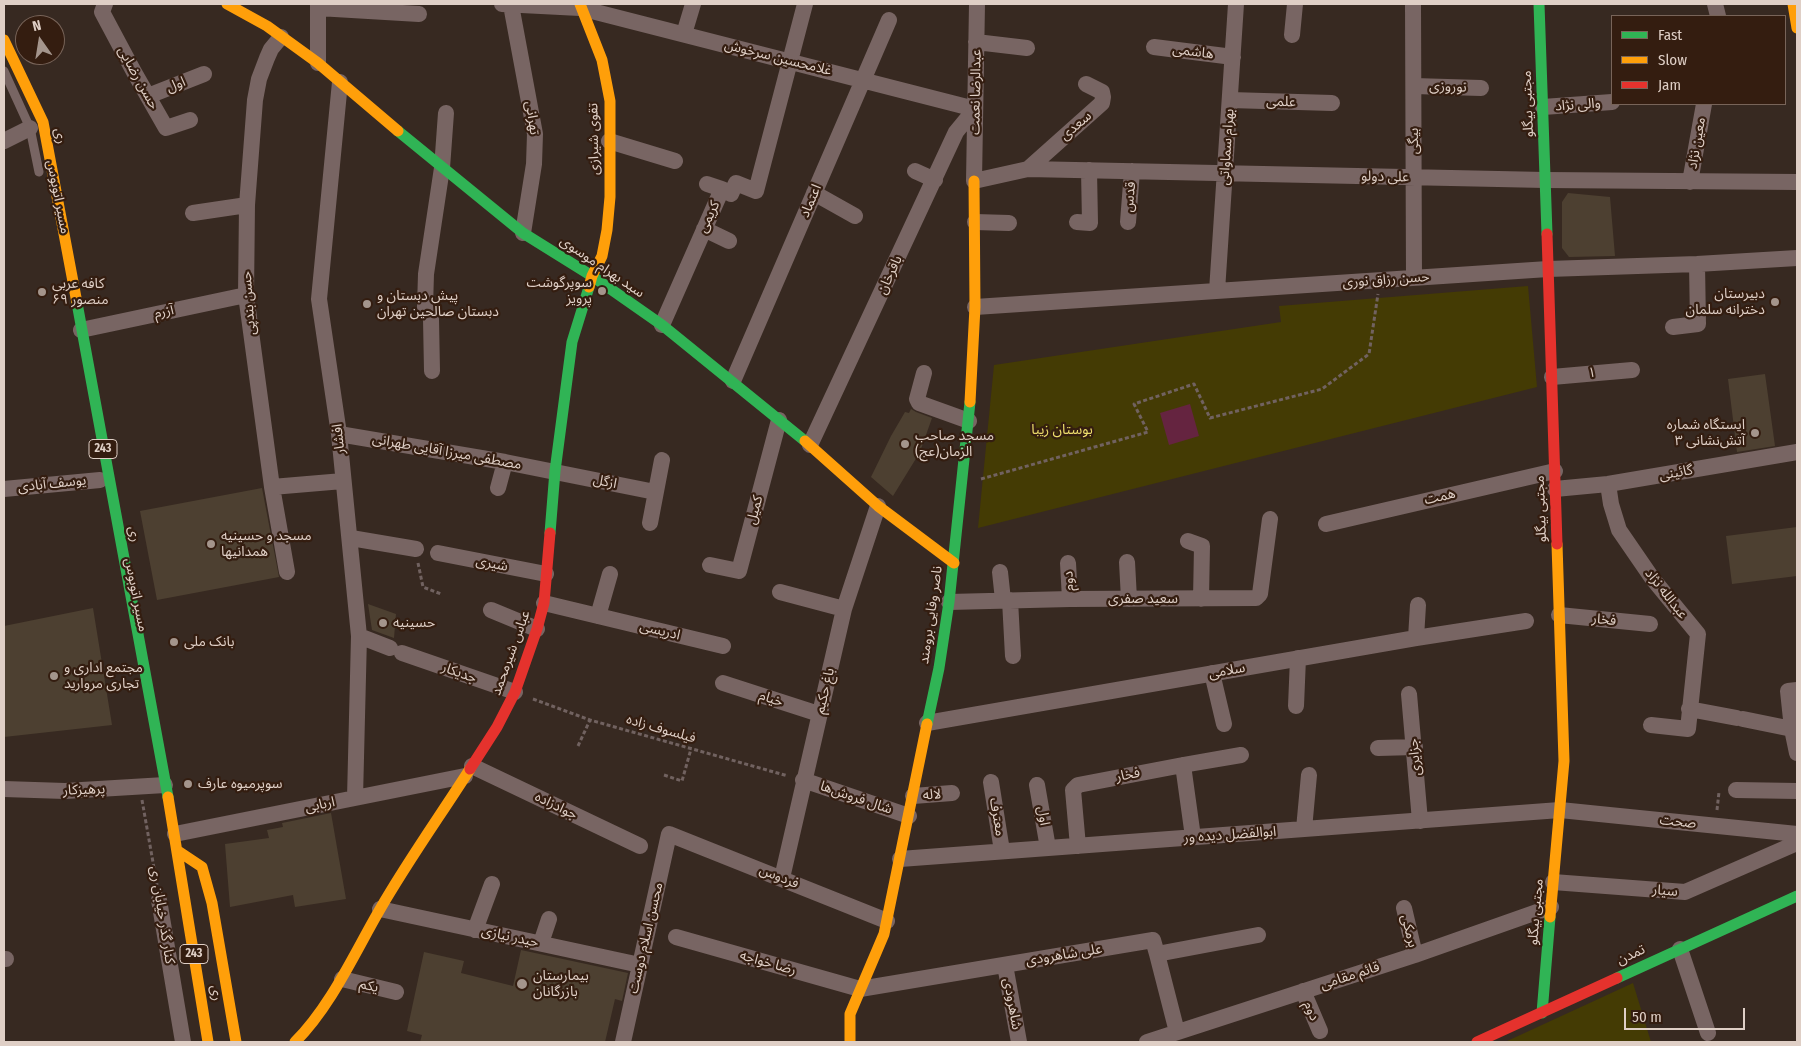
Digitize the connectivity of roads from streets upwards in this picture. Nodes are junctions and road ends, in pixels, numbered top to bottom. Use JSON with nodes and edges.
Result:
{"nodes":[{"id":1,"x":106,"y":4,"type":"edge"},
{"id":2,"x":227,"y":4,"type":"edge"},
{"id":3,"x":507,"y":4,"type":"edge"},
{"id":4,"x":693,"y":4,"type":"edge"},
{"id":5,"x":805,"y":4,"type":"edge"},
{"id":6,"x":977,"y":4,"type":"edge"},
{"id":7,"x":1236,"y":4,"type":"edge"},
{"id":8,"x":1295,"y":4,"type":"edge"},
{"id":9,"x":1413,"y":4,"type":"edge"},
{"id":10,"x":1539,"y":4,"type":"edge"},
{"id":11,"x":1793,"y":4,"type":"edge"},
{"id":12,"x":318,"y":6,"type":"edge"},
{"id":13,"x":580,"y":6,"type":"edge"},
{"id":14,"x":419,"y":14,"type":"dead end"},
{"id":15,"x":889,"y":20,"type":"dead end"},
{"id":16,"x":1797,"y":28,"type":"edge"},
{"id":17,"x":684,"y":34,"type":"junction"},
{"id":18,"x":1292,"y":35,"type":"dead end"},
{"id":19,"x":281,"y":37,"type":"junction"},
{"id":20,"x":4,"y":40,"type":"edge"},
{"id":21,"x":976,"y":42,"type":"junction"},
{"id":22,"x":1154,"y":47,"type":"dead end"},
{"id":23,"x":1027,"y":48,"type":"dead end"},
{"id":24,"x":1233,"y":57,"type":"junction"},
{"id":25,"x":791,"y":61,"type":"junction"},
{"id":26,"x":318,"y":63,"type":"junction"},
{"id":27,"x":204,"y":74,"type":"dead end"},
{"id":28,"x":863,"y":79,"type":"junction"},
{"id":29,"x":340,"y":82,"type":"junction"},
{"id":30,"x":1086,"y":84,"type":"dead end"},
{"id":31,"x":1414,"y":86,"type":"junction"},
{"id":32,"x":1481,"y":88,"type":"dead end"},
{"id":33,"x":148,"y":96,"type":"junction"},
{"id":34,"x":1230,"y":100,"type":"junction"},
{"id":35,"x":1611,"y":102,"type":"edge"},
{"id":36,"x":1332,"y":104,"type":"dead end"},
{"id":37,"x":1704,"y":105,"type":"edge"},
{"id":38,"x":1543,"y":107,"type":"junction"},
{"id":39,"x":975,"y":109,"type":"junction"},
{"id":40,"x":446,"y":113,"type":"dead end"},
{"id":41,"x":190,"y":120,"type":"dead end"},
{"id":42,"x":30,"y":128,"type":"road end"},
{"id":43,"x":4,"y":141,"type":"edge"},
{"id":44,"x":610,"y":141,"type":"junction"},
{"id":45,"x":675,"y":161,"type":"dead end"},
{"id":46,"x":442,"y":168,"type":"junction"},
{"id":47,"x":1028,"y":169,"type":"junction"},
{"id":48,"x":1089,"y":170,"type":"junction"},
{"id":49,"x":915,"y":171,"type":"dead end"},
{"id":50,"x":1132,"y":171,"type":"junction"},
{"id":51,"x":1225,"y":173,"type":"junction"},
{"id":52,"x":1414,"y":177,"type":"junction"},
{"id":53,"x":935,"y":180,"type":"junction"},
{"id":54,"x":1545,"y":180,"type":"junction"},
{"id":55,"x":974,"y":181,"type":"junction"},
{"id":56,"x":1690,"y":182,"type":"junction"},
{"id":57,"x":1797,"y":182,"type":"edge"},
{"id":58,"x":814,"y":193,"type":"junction"},
{"id":59,"x":247,"y":205,"type":"junction"},
{"id":60,"x":193,"y":213,"type":"dead end"},
{"id":61,"x":855,"y":216,"type":"dead end"},
{"id":62,"x":975,"y":222,"type":"junction"},
{"id":63,"x":1077,"y":222,"type":"dead end"},
{"id":64,"x":1128,"y":222,"type":"dead end"},
{"id":65,"x":1009,"y":223,"type":"dead end"},
{"id":66,"x":704,"y":229,"type":"junction"},
{"id":67,"x":523,"y":233,"type":"junction"},
{"id":68,"x":730,"y":241,"type":"dead end"},
{"id":69,"x":1797,"y":258,"type":"edge"},
{"id":70,"x":1697,"y":264,"type":"junction"},
{"id":71,"x":1548,"y":269,"type":"junction"},
{"id":72,"x":592,"y":276,"type":"junction"},
{"id":73,"x":1414,"y":278,"type":"junction"},
{"id":74,"x":1217,"y":291,"type":"junction"},
{"id":75,"x":246,"y":294,"type":"junction"},
{"id":76,"x":975,"y":307,"type":"junction"},
{"id":77,"x":662,"y":325,"type":"junction"},
{"id":78,"x":1673,"y":326,"type":"dead end"},
{"id":79,"x":81,"y":330,"type":"junction"},
{"id":80,"x":1632,"y":370,"type":"dead end"},
{"id":81,"x":432,"y":371,"type":"dead end"},
{"id":82,"x":924,"y":373,"type":"dead end"},
{"id":83,"x":1552,"y":377,"type":"junction"},
{"id":84,"x":733,"y":381,"type":"junction"},
{"id":85,"x":779,"y":420,"type":"junction"},
{"id":86,"x":969,"y":421,"type":"junction"},
{"id":87,"x":339,"y":434,"type":"junction"},
{"id":88,"x":810,"y":445,"type":"junction"},
{"id":89,"x":1797,"y":452,"type":"edge"},
{"id":90,"x":662,"y":460,"type":"dead end"},
{"id":91,"x":505,"y":462,"type":"junction"},
{"id":92,"x":555,"y":471,"type":"junction"},
{"id":93,"x":1554,"y":471,"type":"junction"},
{"id":94,"x":100,"y":480,"type":"road end"},
{"id":95,"x":343,"y":481,"type":"junction"},
{"id":96,"x":1608,"y":484,"type":"junction"},
{"id":97,"x":272,"y":487,"type":"junction"},
{"id":98,"x":498,"y":488,"type":"dead end"},
{"id":99,"x":4,"y":489,"type":"edge"},
{"id":100,"x":1555,"y":489,"type":"junction"},
{"id":101,"x":655,"y":492,"type":"junction"},
{"id":102,"x":878,"y":506,"type":"junction"},
{"id":103,"x":1270,"y":519,"type":"dead end"},
{"id":104,"x":650,"y":523,"type":"dead end"},
{"id":105,"x":1326,"y":524,"type":"dead end"},
{"id":106,"x":350,"y":538,"type":"junction"},
{"id":107,"x":1188,"y":541,"type":"dead end"},
{"id":108,"x":416,"y":549,"type":"road end"},
{"id":109,"x":438,"y":553,"type":"dead end"},
{"id":110,"x":1127,"y":562,"type":"dead end"},
{"id":111,"x":954,"y":563,"type":"junction"},
{"id":112,"x":1068,"y":563,"type":"dead end"},
{"id":113,"x":710,"y":565,"type":"dead end"},
{"id":114,"x":287,"y":572,"type":"dead end"},
{"id":115,"x":1000,"y":572,"type":"dead end"},
{"id":116,"x":546,"y":574,"type":"junction"},
{"id":117,"x":610,"y":574,"type":"dead end"},
{"id":118,"x":780,"y":592,"type":"dead end"},
{"id":119,"x":1129,"y":598,"type":"junction"},
{"id":120,"x":1070,"y":599,"type":"junction"},
{"id":121,"x":1201,"y":599,"type":"junction"},
{"id":122,"x":1007,"y":600,"type":"junction"},
{"id":123,"x":544,"y":602,"type":"junction"},
{"id":124,"x":949,"y":602,"type":"junction"},
{"id":125,"x":1418,"y":605,"type":"dead end"},
{"id":126,"x":844,"y":609,"type":"junction"},
{"id":127,"x":491,"y":610,"type":"dead end"},
{"id":128,"x":598,"y":616,"type":"junction"},
{"id":129,"x":1559,"y":616,"type":"junction"},
{"id":130,"x":1526,"y":621,"type":"dead end"},
{"id":131,"x":1650,"y":624,"type":"dead end"},
{"id":132,"x":537,"y":629,"type":"junction"},
{"id":133,"x":359,"y":636,"type":"junction"},
{"id":134,"x":1416,"y":638,"type":"junction"},
{"id":135,"x":723,"y":646,"type":"dead end"},
{"id":136,"x":1013,"y":656,"type":"dead end"},
{"id":137,"x":1298,"y":658,"type":"junction"},
{"id":138,"x":1212,"y":673,"type":"junction"},
{"id":139,"x":723,"y":684,"type":"dead end"},
{"id":140,"x":1797,"y":690,"type":"edge"},
{"id":141,"x":516,"y":692,"type":"junction"},
{"id":142,"x":1409,"y":694,"type":"dead end"},
{"id":143,"x":1296,"y":706,"type":"dead end"},
{"id":144,"x":1689,"y":709,"type":"junction"},
{"id":145,"x":819,"y":714,"type":"junction"},
{"id":146,"x":927,"y":723,"type":"junction"},
{"id":147,"x":1224,"y":724,"type":"dead end"},
{"id":148,"x":1651,"y":726,"type":"dead end"},
{"id":149,"x":1792,"y":729,"type":"junction"},
{"id":150,"x":1414,"y":747,"type":"junction"},
{"id":151,"x":1378,"y":748,"type":"dead end"},
{"id":152,"x":1797,"y":753,"type":"edge"},
{"id":153,"x":1241,"y":755,"type":"dead end"},
{"id":154,"x":1183,"y":764,"type":"junction"},
{"id":155,"x":468,"y":771,"type":"junction"},
{"id":156,"x":1309,"y":775,"type":"dead end"},
{"id":157,"x":803,"y":780,"type":"junction"},
{"id":158,"x":991,"y":782,"type":"dead end"},
{"id":159,"x":161,"y":785,"type":"junction"},
{"id":160,"x":1038,"y":785,"type":"dead end"},
{"id":161,"x":4,"y":789,"type":"edge"},
{"id":162,"x":1736,"y":790,"type":"dead end"},
{"id":163,"x":1797,"y":791,"type":"edge"},
{"id":164,"x":952,"y":793,"type":"dead end"},
{"id":165,"x":913,"y":796,"type":"junction"},
{"id":166,"x":355,"y":798,"type":"junction"},
{"id":167,"x":1560,"y":810,"type":"junction"},
{"id":168,"x":908,"y":816,"type":"junction"},
{"id":169,"x":1420,"y":821,"type":"junction"},
{"id":170,"x":1304,"y":829,"type":"junction"},
{"id":171,"x":669,"y":834,"type":"joint"},
{"id":172,"x":1797,"y":834,"type":"edge"},
{"id":173,"x":1193,"y":837,"type":"junction"},
{"id":174,"x":171,"y":839,"type":"junction"},
{"id":175,"x":1797,"y":843,"type":"edge"},
{"id":176,"x":640,"y":846,"type":"dead end"},
{"id":177,"x":1078,"y":846,"type":"junction"},
{"id":178,"x":1048,"y":848,"type":"junction"},
{"id":179,"x":178,"y":851,"type":"junction"},
{"id":180,"x":1002,"y":852,"type":"junction"},
{"id":181,"x":900,"y":859,"type":"junction"},
{"id":182,"x":782,"y":878,"type":"junction"},
{"id":183,"x":1554,"y":882,"type":"junction"},
{"id":184,"x":492,"y":884,"type":"dead end"},
{"id":185,"x":1797,"y":896,"type":"edge"},
{"id":186,"x":159,"y":900,"type":"road end"},
{"id":187,"x":1551,"y":907,"type":"junction"},
{"id":188,"x":1404,"y":908,"type":"dead end"},
{"id":189,"x":380,"y":909,"type":"junction"},
{"id":190,"x":549,"y":919,"type":"dead end"},
{"id":191,"x":887,"y":921,"type":"junction"},
{"id":192,"x":476,"y":930,"type":"junction"},
{"id":193,"x":1258,"y":935,"type":"dead end"},
{"id":194,"x":676,"y":937,"type":"dead end"},
{"id":195,"x":540,"y":944,"type":"junction"},
{"id":196,"x":1680,"y":949,"type":"junction"},
{"id":197,"x":1157,"y":954,"type":"junction"},
{"id":198,"x":1415,"y":954,"type":"junction"},
{"id":199,"x":640,"y":965,"type":"junction"},
{"id":200,"x":1005,"y":965,"type":"junction"},
{"id":201,"x":342,"y":979,"type":"junction"},
{"id":202,"x":860,"y":989,"type":"junction"},
{"id":203,"x":1302,"y":991,"type":"junction"},
{"id":204,"x":396,"y":992,"type":"dead end"},
{"id":205,"x":1542,"y":1013,"type":"junction"},
{"id":206,"x":1320,"y":1031,"type":"dead end"},
{"id":207,"x":1177,"y":1032,"type":"junction"},
{"id":208,"x":1708,"y":1033,"type":"dead end"},
{"id":209,"x":183,"y":1042,"type":"edge"},
{"id":210,"x":208,"y":1042,"type":"edge"},
{"id":211,"x":236,"y":1042,"type":"edge"},
{"id":212,"x":295,"y":1042,"type":"edge"},
{"id":213,"x":623,"y":1042,"type":"edge"},
{"id":214,"x":850,"y":1042,"type":"edge"},
{"id":215,"x":1019,"y":1042,"type":"edge"},
{"id":216,"x":1147,"y":1042,"type":"edge"},
{"id":217,"x":1477,"y":1042,"type":"edge"}],
"edges":[{"from":1,"to":33,"type":"street","name":"حسن رضایی"},
{"from":2,"to":19,"type":"street","name":"سید بهرام موسوی"},
{"from":3,"to":13,"type":"street","name":"تهرانی"},
{"from":3,"to":67,"type":"street","name":"تهرانی"},
{"from":4,"to":17,"type":"street"},
{"from":5,"to":25,"type":"street"},
{"from":6,"to":21,"type":"street","name":"عبدالرضا نعمت"},
{"from":7,"to":24,"type":"street","name":"بهرام سماواتی"},
{"from":8,"to":18,"type":"street"},
{"from":9,"to":31,"type":"street","name":"بیگی"},
{"from":10,"to":38,"type":"street","name":"مجتبی بیگلو"},
{"from":11,"to":16,"type":"street"},
{"from":12,"to":14,"type":"street"},
{"from":12,"to":26,"type":"street"},
{"from":13,"to":17,"type":"street","name":"غلامحسین سرخوش"},
{"from":13,"to":44,"type":"street","name":"تقوی شیرازی"},
{"from":15,"to":28,"type":"street","name":"اعتماد"},
{"from":17,"to":25,"type":"street","name":"غلامحسین سرخوش"},
{"from":19,"to":26,"type":"street","name":"سید بهرام موسوی"},
{"from":19,"to":59,"type":"street","name":"حسن بندپی"},
{"from":20,"to":79,"type":"street","name":"ری","number":"243"},
{"from":21,"to":23,"type":"street"},
{"from":21,"to":39,"type":"street","name":"عبدالرضا نعمت"},
{"from":22,"to":24,"type":"street","name":"هاشمی"},
{"from":24,"to":34,"type":"street","name":"بهرام سماواتی"},
{"from":25,"to":28,"type":"street","name":"غلامحسین سرخوش"},
{"from":25,"to":66,"type":"street","name":"کریمی"},
{"from":26,"to":29,"type":"street","name":"سید بهرام موسوی"},
{"from":27,"to":33,"type":"street","name":"اول"},
{"from":28,"to":39,"type":"street","name":"غلامحسین سرخوش"},
{"from":28,"to":58,"type":"street","name":"اعتماد"},
{"from":29,"to":46,"type":"street","name":"سید بهرام موسوی"},
{"from":29,"to":87,"type":"street","name":"افشار"},
{"from":30,"to":47,"type":"street","name":"سعدی"},
{"from":31,"to":32,"type":"street","name":"نوروزی"},
{"from":31,"to":52,"type":"street","name":"بیگی"},
{"from":33,"to":41,"type":"street","name":"حسن رضایی"},
{"from":34,"to":36,"type":"street","name":"علمی"},
{"from":34,"to":51,"type":"street","name":"بهرام سماواتی"},
{"from":35,"to":38,"type":"street","name":"والی نژاد"},
{"from":37,"to":56,"type":"street","name":"معین نژاد"},
{"from":38,"to":54,"type":"street","name":"مجتبی بیگلو"},
{"from":39,"to":53,"type":"street","name":"باقرخان"},
{"from":39,"to":55,"type":"street","name":"عبدالرضا نعمت"},
{"from":40,"to":46,"type":"street"},
{"from":42,"to":43,"type":"street"},
{"from":44,"to":45,"type":"street"},
{"from":44,"to":72,"type":"street","name":"تقوی شیرازی"},
{"from":46,"to":67,"type":"street","name":"سید بهرام موسوی"},
{"from":46,"to":81,"type":"street"},
{"from":47,"to":48,"type":"street","name":"علی دولو"},
{"from":47,"to":55,"type":"street","name":"علی دولو"},
{"from":48,"to":50,"type":"street","name":"علی دولو"},
{"from":48,"to":63,"type":"street"},
{"from":49,"to":53,"type":"street"},
{"from":50,"to":51,"type":"street","name":"علی دولو"},
{"from":50,"to":64,"type":"street","name":"قدس"},
{"from":51,"to":52,"type":"street","name":"علی دولو"},
{"from":51,"to":74,"type":"street","name":"بهرام سماواتی"},
{"from":52,"to":54,"type":"street","name":"علی دولو"},
{"from":52,"to":73,"type":"street","name":"بیگی"},
{"from":53,"to":88,"type":"street","name":"باقرخان"},
{"from":54,"to":56,"type":"street","name":"علی دولو"},
{"from":54,"to":71,"type":"street","name":"مجتبی بیگلو"},
{"from":55,"to":62,"type":"street","name":"ناصر وفایی برومند"},
{"from":56,"to":57,"type":"street","name":"علی دولو"},
{"from":58,"to":61,"type":"street"},
{"from":58,"to":84,"type":"street","name":"اعتماد"},
{"from":59,"to":60,"type":"street"},
{"from":59,"to":75,"type":"street","name":"حسن بندپی"},
{"from":62,"to":65,"type":"street"},
{"from":62,"to":76,"type":"street","name":"ناصر وفایی برومند"},
{"from":66,"to":68,"type":"street"},
{"from":66,"to":77,"type":"street","name":"کریمی"},
{"from":67,"to":72,"type":"street","name":"سید بهرام موسوی"},
{"from":69,"to":70,"type":"street","name":"حسن رزاق نوری"},
{"from":70,"to":71,"type":"street","name":"حسن رزاق نوری"},
{"from":70,"to":78,"type":"street"},
{"from":71,"to":73,"type":"street","name":"حسن رزاق نوری"},
{"from":71,"to":83,"type":"street","name":"مجتبی بیگلو"},
{"from":72,"to":77,"type":"street","name":"سید بهرام موسوی"},
{"from":72,"to":92,"type":"street","name":"عباس شیرمحمد"},
{"from":73,"to":74,"type":"street","name":"حسن رزاق نوری"},
{"from":74,"to":76,"type":"street","name":"حسن رزاق نوری"},
{"from":75,"to":79,"type":"street","name":"آزرم"},
{"from":75,"to":97,"type":"street","name":"حسن بندپی"},
{"from":76,"to":86,"type":"street","name":"ناصر وفایی برومند"},
{"from":77,"to":84,"type":"street","name":"سید بهرام موسوی"},
{"from":79,"to":159,"type":"street","name":"ری","number":"243"},
{"from":80,"to":83,"type":"street","name":"۱"},
{"from":82,"to":86,"type":"street"},
{"from":83,"to":93,"type":"street","name":"مجتبی بیگلو"},
{"from":84,"to":85,"type":"street","name":"سید بهرام موسوی"},
{"from":85,"to":88,"type":"street","name":"سید بهرام موسوی"},
{"from":85,"to":113,"type":"street","name":"کمیل"},
{"from":86,"to":111,"type":"street","name":"ناصر وفایی برومند"},
{"from":87,"to":91,"type":"street","name":"مصطفی میرزا آقایی طهرانی"},
{"from":87,"to":95,"type":"street","name":"افشار"},
{"from":88,"to":102,"type":"street","name":"سید بهرام موسوی"},
{"from":89,"to":96,"type":"street","name":"گائینی"},
{"from":90,"to":101,"type":"street"},
{"from":91,"to":92,"type":"street","name":"مصطفی میرزا آقایی طهرانی"},
{"from":91,"to":98,"type":"street"},
{"from":92,"to":101,"type":"street","name":"ازگل"},
{"from":92,"to":116,"type":"street","name":"عباس شیرمحمد"},
{"from":93,"to":100,"type":"street","name":"مجتبی بیگلو"},
{"from":93,"to":105,"type":"street","name":"همت"},
{"from":94,"to":99,"type":"street","name":"یوسف آبادی"},
{"from":95,"to":97,"type":"street"},
{"from":95,"to":106,"type":"street","name":"افشار"},
{"from":96,"to":100,"type":"street","name":"گائینی"},
{"from":96,"to":144,"type":"street","name":"عبدالله نژاد"},
{"from":97,"to":114,"type":"street","name":"حسن بندپی"},
{"from":100,"to":129,"type":"street","name":"مجتبی بیگلو"},
{"from":101,"to":104,"type":"street"},
{"from":102,"to":111,"type":"street","name":"سید بهرام موسوی"},
{"from":102,"to":126,"type":"street","name":"باغ حکیم"},
{"from":103,"to":121,"type":"street","name":"سعید صفری"},
{"from":106,"to":108,"type":"street"},
{"from":106,"to":133,"type":"street","name":"افشار"},
{"from":107,"to":121,"type":"street"},
{"from":109,"to":116,"type":"street","name":"شیری"},
{"from":110,"to":119,"type":"street"},
{"from":111,"to":124,"type":"street","name":"ناصر وفایی برومند"},
{"from":112,"to":120,"type":"street","name":"دوم"},
{"from":115,"to":122,"type":"street"},
{"from":116,"to":123,"type":"street","name":"عباس شیرمحمد"},
{"from":117,"to":128,"type":"street"},
{"from":118,"to":126,"type":"street"},
{"from":119,"to":120,"type":"street","name":"سعید صفری"},
{"from":119,"to":121,"type":"street","name":"سعید صفری"},
{"from":120,"to":122,"type":"street","name":"سعید صفری"},
{"from":122,"to":124,"type":"street","name":"سعید صفری"},
{"from":122,"to":136,"type":"street"},
{"from":123,"to":128,"type":"street","name":"ادریسی"},
{"from":123,"to":132,"type":"street","name":"عباس شیرمحمد"},
{"from":124,"to":146,"type":"street","name":"ناصر وفایی برومند"},
{"from":125,"to":134,"type":"street"},
{"from":126,"to":145,"type":"street","name":"باغ حکیم"},
{"from":127,"to":132,"type":"street"},
{"from":128,"to":135,"type":"street","name":"ادریسی"},
{"from":129,"to":131,"type":"street","name":"فخار"},
{"from":129,"to":167,"type":"street","name":"مجتبی بیگلو"},
{"from":130,"to":134,"type":"street","name":"سلامی"},
{"from":132,"to":141,"type":"street","name":"عباس شیرمحمد"},
{"from":133,"to":141,"type":"street","name":"جدیکار"},
{"from":133,"to":166,"type":"street","name":"افشار"},
{"from":134,"to":137,"type":"street","name":"سلامی"},
{"from":137,"to":138,"type":"street","name":"سلامی"},
{"from":137,"to":143,"type":"street"},
{"from":138,"to":146,"type":"street","name":"سلامی"},
{"from":138,"to":147,"type":"street"},
{"from":139,"to":145,"type":"street","name":"خیام"},
{"from":140,"to":149,"type":"street"},
{"from":141,"to":155,"type":"street","name":"عباس شیرمحمد"},
{"from":142,"to":150,"type":"street","name":"جزایری"},
{"from":144,"to":148,"type":"street","name":"عبدالله نژاد"},
{"from":144,"to":149,"type":"street"},
{"from":145,"to":157,"type":"street","name":"باغ حکیم"},
{"from":146,"to":165,"type":"street","name":"ناصر وفایی برومند"},
{"from":149,"to":152,"type":"street"},
{"from":150,"to":151,"type":"street"},
{"from":150,"to":169,"type":"street","name":"جزایری"},
{"from":153,"to":154,"type":"street","name":"فخار"},
{"from":154,"to":173,"type":"street"},
{"from":154,"to":177,"type":"street","name":"فخار"},
{"from":155,"to":166,"type":"street","name":"اربابی"},
{"from":155,"to":176,"type":"street","name":"جوادزاده"},
{"from":155,"to":189,"type":"street","name":"عباس شیرمحمد"},
{"from":156,"to":170,"type":"street"},
{"from":157,"to":168,"type":"street","name":"شال فروش‌ها"},
{"from":157,"to":182,"type":"street","name":"باغ حکیم"},
{"from":158,"to":180,"type":"street","name":"معترف"},
{"from":159,"to":161,"type":"street","name":"پرهیزکار"},
{"from":159,"to":174,"type":"street","name":"ری","number":"243"},
{"from":160,"to":178,"type":"street","name":"اول"},
{"from":162,"to":163,"type":"street"},
{"from":164,"to":165,"type":"street","name":"لاله"},
{"from":165,"to":168,"type":"street","name":"ناصر وفایی برومند"},
{"from":166,"to":174,"type":"street","name":"اربابی"},
{"from":167,"to":169,"type":"street","name":"ابوالفضل دیده ور"},
{"from":167,"to":172,"type":"street","name":"صحت"},
{"from":167,"to":183,"type":"street","name":"مجتبی بیگلو"},
{"from":168,"to":181,"type":"street","name":"ناصر وفایی برومند"},
{"from":169,"to":170,"type":"street","name":"ابوالفضل دیده ور"},
{"from":170,"to":173,"type":"street","name":"ابوالفضل دیده ور"},
{"from":171,"to":182,"type":"street","name":"فردوس"},
{"from":171,"to":199,"type":"street","name":"محسن اسلام دوست"},
{"from":173,"to":177,"type":"street","name":"ابوالفضل دیده ور"},
{"from":174,"to":179,"type":"street","name":"ری","number":"243"},
{"from":175,"to":183,"type":"street","name":"سیار"},
{"from":177,"to":178,"type":"street","name":"ابوالفضل دیده ور"},
{"from":178,"to":180,"type":"street","name":"ابوالفضل دیده ور"},
{"from":179,"to":210,"type":"street","name":"ری","number":"243"},
{"from":179,"to":211,"type":"street"},
{"from":180,"to":181,"type":"street","name":"ابوالفضل دیده ور"},
{"from":181,"to":191,"type":"street","name":"ناصر وفایی برومند"},
{"from":182,"to":191,"type":"street","name":"فردوس"},
{"from":183,"to":187,"type":"street","name":"مجتبی بیگلو"},
{"from":184,"to":192,"type":"street"},
{"from":185,"to":196,"type":"street","name":"تمدن"},
{"from":186,"to":209,"type":"street","name":"کنار گذر خیابان ری"},
{"from":187,"to":198,"type":"street","name":"قائم مقامی"},
{"from":187,"to":205,"type":"street","name":"مجتبی بیگلو"},
{"from":188,"to":198,"type":"street","name":"برمکی"},
{"from":189,"to":192,"type":"street","name":"حیدر نیازی"},
{"from":189,"to":201,"type":"street","name":"عباس شیرمحمد"},
{"from":190,"to":195,"type":"street"},
{"from":191,"to":202,"type":"street","name":"ناصر وفایی برومند"},
{"from":192,"to":195,"type":"street","name":"حیدر نیازی"},
{"from":193,"to":197,"type":"street"},
{"from":194,"to":202,"type":"street","name":"رضا خواجه"},
{"from":195,"to":199,"type":"street","name":"حیدر نیازی"},
{"from":196,"to":205,"type":"street","name":"تمدن"},
{"from":196,"to":208,"type":"street"},
{"from":197,"to":200,"type":"street","name":"علی شاهرودی"},
{"from":197,"to":207,"type":"street"},
{"from":198,"to":203,"type":"street","name":"قائم مقامی"},
{"from":199,"to":213,"type":"street","name":"محسن اسلام دوست"},
{"from":200,"to":202,"type":"street","name":"علی شاهرودی"},
{"from":200,"to":215,"type":"street","name":"شاهرودی"},
{"from":201,"to":204,"type":"street","name":"یکم"},
{"from":201,"to":212,"type":"street","name":"عباس شیرمحمد"},
{"from":202,"to":214,"type":"street","name":"ناصر وفایی برومند"},
{"from":203,"to":206,"type":"street","name":"دوم"},
{"from":203,"to":207,"type":"street","name":"قائم مقامی"},
{"from":205,"to":217,"type":"street","name":"تمدن"},
{"from":207,"to":216,"type":"street","name":"قائم مقامی"}]}
